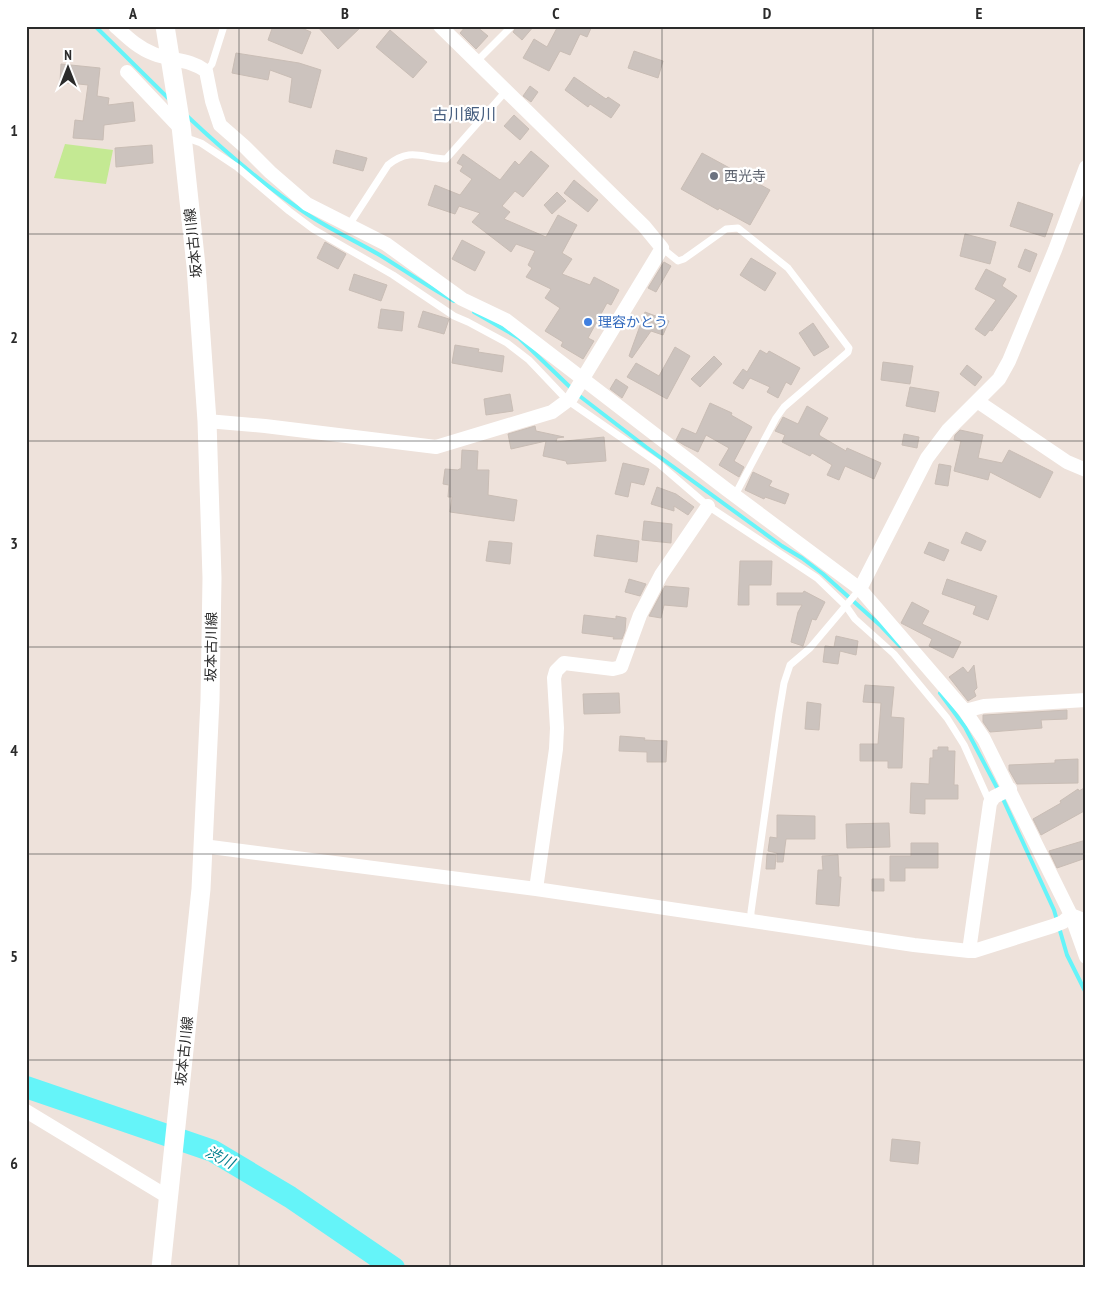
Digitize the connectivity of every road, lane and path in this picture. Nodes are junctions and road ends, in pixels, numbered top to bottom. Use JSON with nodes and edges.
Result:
{"nodes":[{"id":1,"x":115,"y":26,"type":"edge"},
{"id":2,"x":165,"y":26,"type":"edge"},
{"id":3,"x":224,"y":26,"type":"edge"},
{"id":4,"x":440,"y":26,"type":"edge"},
{"id":5,"x":512,"y":26,"type":"edge"},
{"id":6,"x":171,"y":60,"type":"junction"},
{"id":7,"x":477,"y":61,"type":"junction"},
{"id":8,"x":206,"y":71,"type":"junction"},
{"id":9,"x":127,"y":72,"type":"dead end"},
{"id":10,"x":506,"y":91,"type":"junction"},
{"id":11,"x":181,"y":131,"type":"junction"},
{"id":12,"x":1086,"y":167,"type":"edge"},
{"id":13,"x":349,"y":225,"type":"junction"},
{"id":14,"x":662,"y":248,"type":"junction"},
{"id":15,"x":582,"y":379,"type":"junction"},
{"id":16,"x":569,"y":399,"type":"junction"},
{"id":17,"x":977,"y":401,"type":"junction"},
{"id":18,"x":207,"y":421,"type":"junction"},
{"id":19,"x":1086,"y":470,"type":"edge"},
{"id":20,"x":735,"y":495,"type":"junction"},
{"id":21,"x":708,"y":506,"type":"junction"},
{"id":22,"x":858,"y":592,"type":"junction"},
{"id":23,"x":847,"y":605,"type":"junction"},
{"id":24,"x":1086,"y":700,"type":"edge"},
{"id":25,"x":965,"y":711,"type":"junction"},
{"id":26,"x":1000,"y":795,"type":"junction"},
{"id":27,"x":204,"y":846,"type":"junction"},
{"id":28,"x":536,"y":889,"type":"junction"},
{"id":29,"x":752,"y":921,"type":"junction"},
{"id":30,"x":1062,"y":921,"type":"junction"},
{"id":31,"x":1086,"y":921,"type":"edge"},
{"id":32,"x":969,"y":951,"type":"junction"},
{"id":33,"x":1086,"y":957,"type":"edge"},
{"id":34,"x":26,"y":1111,"type":"edge"},
{"id":35,"x":169,"y":1189,"type":"junction"},
{"id":36,"x":161,"y":1268,"type":"edge"}],
"edges":[{"from":1,"to":6,"type":"street"},
{"from":2,"to":6,"type":"main road","name":"坂本古川線"},
{"from":3,"to":8,"type":"lane"},
{"from":4,"to":7,"type":"street"},
{"from":5,"to":7,"type":"lane"},
{"from":6,"to":8,"type":"street"},
{"from":6,"to":11,"type":"main road","name":"坂本古川線"},
{"from":7,"to":10,"type":"street"},
{"from":8,"to":13,"type":"street"},
{"from":9,"to":11,"type":"street"},
{"from":10,"to":13,"type":"lane"},
{"from":10,"to":14,"type":"street"},
{"from":11,"to":16,"type":"lane"},
{"from":11,"to":18,"type":"main road","name":"坂本古川線"},
{"from":12,"to":17,"type":"street"},
{"from":13,"to":15,"type":"street"},
{"from":14,"to":15,"type":"street"},
{"from":14,"to":20,"type":"lane"},
{"from":15,"to":16,"type":"street"},
{"from":15,"to":20,"type":"street"},
{"from":16,"to":18,"type":"street"},
{"from":16,"to":21,"type":"lane"},
{"from":17,"to":19,"type":"street"},
{"from":17,"to":22,"type":"street"},
{"from":18,"to":27,"type":"main road","name":"坂本古川線"},
{"from":20,"to":22,"type":"street"},
{"from":21,"to":23,"type":"lane"},
{"from":21,"to":28,"type":"street"},
{"from":22,"to":23,"type":"lane"},
{"from":22,"to":25,"type":"street"},
{"from":23,"to":26,"type":"lane"},
{"from":23,"to":29,"type":"lane"},
{"from":24,"to":25,"type":"street"},
{"from":25,"to":26,"type":"street"},
{"from":26,"to":30,"type":"street"},
{"from":26,"to":32,"type":"street"},
{"from":27,"to":28,"type":"street"},
{"from":27,"to":35,"type":"main road","name":"坂本古川線"},
{"from":28,"to":29,"type":"street"},
{"from":29,"to":32,"type":"street"},
{"from":30,"to":31,"type":"street"},
{"from":30,"to":32,"type":"street"},
{"from":30,"to":33,"type":"street"},
{"from":34,"to":35,"type":"street"},
{"from":35,"to":36,"type":"main road","name":"坂本古川線"}]}
